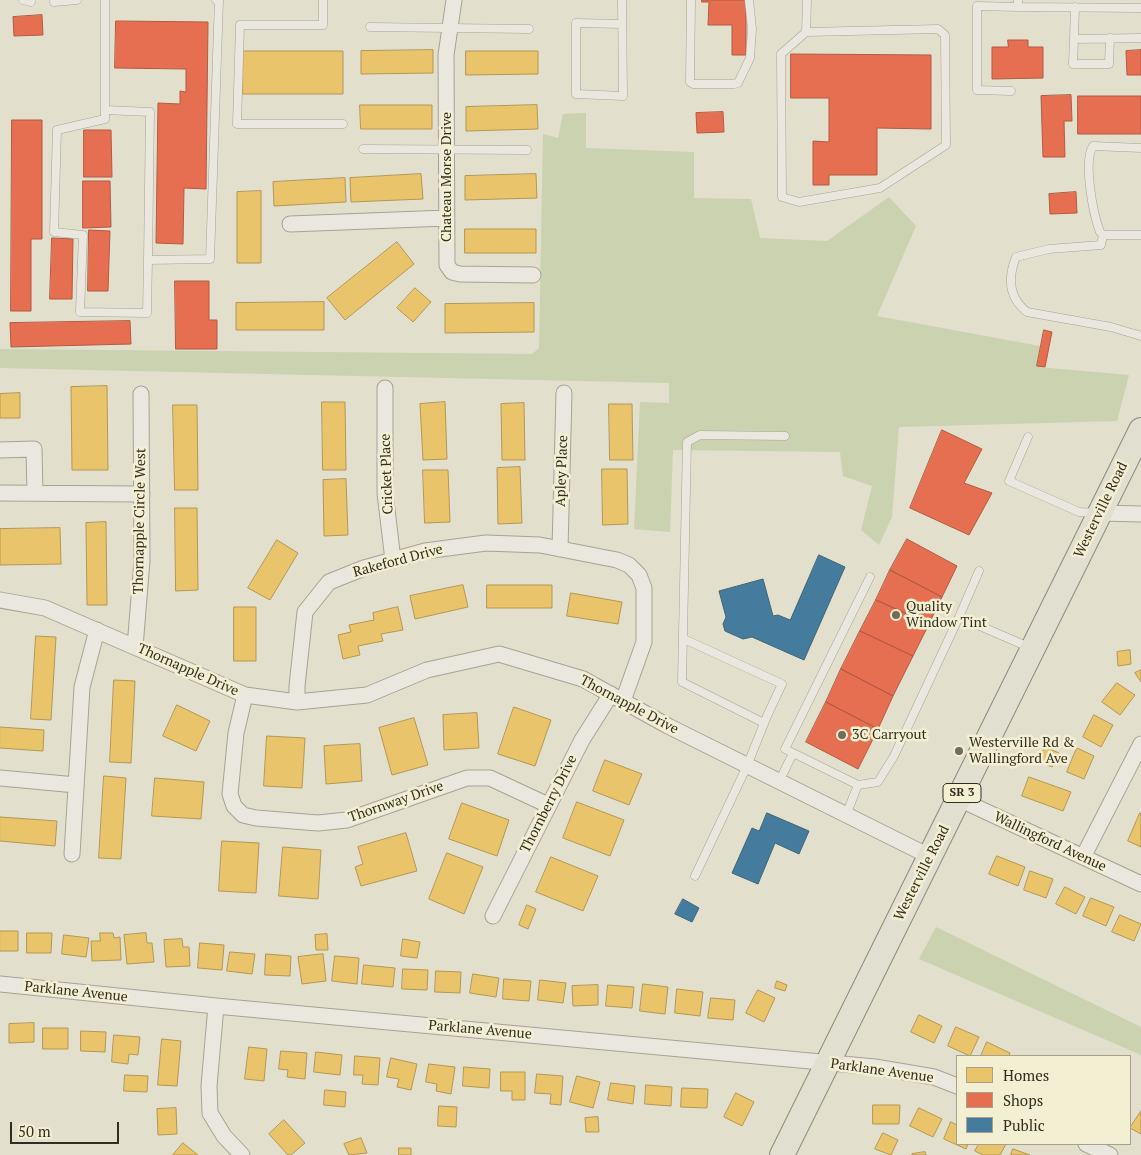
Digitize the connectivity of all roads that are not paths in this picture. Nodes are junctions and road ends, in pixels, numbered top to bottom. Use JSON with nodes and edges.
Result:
{"nodes":[{"id":1,"x":77,"y":0,"type":"edge"},
{"id":2,"x":105,"y":0,"type":"edge"},
{"id":3,"x":216,"y":0,"type":"edge"},
{"id":4,"x":323,"y":0,"type":"edge"},
{"id":5,"x":454,"y":0,"type":"edge"},
{"id":6,"x":622,"y":0,"type":"edge"},
{"id":7,"x":691,"y":0,"type":"edge"},
{"id":8,"x":749,"y":0,"type":"edge"},
{"id":9,"x":807,"y":0,"type":"edge"},
{"id":10,"x":54,"y":2,"type":"dead end"},
{"id":11,"x":1018,"y":3,"type":"edge"},
{"id":12,"x":1075,"y":8,"type":"junction"},
{"id":13,"x":1141,"y":8,"type":"edge"},
{"id":14,"x":622,"y":24,"type":"junction"},
{"id":15,"x":370,"y":28,"type":"dead end"},
{"id":16,"x":450,"y":29,"type":"junction"},
{"id":17,"x":529,"y":29,"type":"dead end"},
{"id":18,"x":806,"y":32,"type":"junction"},
{"id":19,"x":1110,"y":38,"type":"junction"},
{"id":20,"x":1141,"y":38,"type":"edge"},
{"id":21,"x":1074,"y":39,"type":"junction"},
{"id":22,"x":1011,"y":91,"type":"dead end"},
{"id":23,"x":105,"y":110,"type":"junction"},
{"id":24,"x":342,"y":124,"type":"dead end"},
{"id":25,"x":1141,"y":148,"type":"edge"},
{"id":26,"x":363,"y":149,"type":"dead end"},
{"id":27,"x":446,"y":149,"type":"junction"},
{"id":28,"x":527,"y":150,"type":"dead end"},
{"id":29,"x":447,"y":218,"type":"junction"},
{"id":30,"x":290,"y":224,"type":"dead end"},
{"id":31,"x":1103,"y":235,"type":"junction"},
{"id":32,"x":1141,"y":235,"type":"edge"},
{"id":33,"x":148,"y":260,"type":"junction"},
{"id":34,"x":533,"y":275,"type":"dead end"},
{"id":35,"x":1141,"y":336,"type":"edge"},
{"id":36,"x":385,"y":388,"type":"dead end"},
{"id":37,"x":564,"y":393,"type":"dead end"},
{"id":38,"x":141,"y":394,"type":"dead end"},
{"id":39,"x":1141,"y":430,"type":"edge"},
{"id":40,"x":785,"y":436,"type":"dead end"},
{"id":41,"x":1028,"y":437,"type":"dead end"},
{"id":42,"x":0,"y":450,"type":"edge"},
{"id":43,"x":0,"y":493,"type":"edge"},
{"id":44,"x":35,"y":493,"type":"junction"},
{"id":45,"x":142,"y":494,"type":"junction"},
{"id":46,"x":1099,"y":513,"type":"junction"},
{"id":47,"x":1141,"y":514,"type":"edge"},
{"id":48,"x":560,"y":549,"type":"junction"},
{"id":49,"x":393,"y":560,"type":"junction"},
{"id":50,"x":979,"y":571,"type":"dead end"},
{"id":51,"x":870,"y":578,"type":"dead end"},
{"id":52,"x":0,"y":600,"type":"edge"},
{"id":53,"x":959,"y":617,"type":"junction"},
{"id":54,"x":97,"y":630,"type":"junction"},
{"id":55,"x":684,"y":640,"type":"junction"},
{"id":56,"x":135,"y":647,"type":"junction"},
{"id":57,"x":1033,"y":648,"type":"junction"},
{"id":58,"x":245,"y":695,"type":"junction"},
{"id":59,"x":617,"y":698,"type":"junction"},
{"id":60,"x":297,"y":702,"type":"junction"},
{"id":61,"x":764,"y":723,"type":"junction"},
{"id":62,"x":1141,"y":744,"type":"edge"},
{"id":63,"x":793,"y":753,"type":"junction"},
{"id":64,"x":748,"y":766,"type":"junction"},
{"id":65,"x":0,"y":778,"type":"edge"},
{"id":66,"x":779,"y":782,"type":"junction"},
{"id":67,"x":76,"y":785,"type":"junction"},
{"id":68,"x":858,"y":785,"type":"junction"},
{"id":69,"x":959,"y":799,"type":"junction"},
{"id":70,"x":548,"y":805,"type":"junction"},
{"id":71,"x":846,"y":815,"type":"junction"},
{"id":72,"x":72,"y":854,"type":"dead end"},
{"id":73,"x":929,"y":856,"type":"junction"},
{"id":74,"x":1083,"y":857,"type":"junction"},
{"id":75,"x":695,"y":876,"type":"dead end"},
{"id":76,"x":1141,"y":884,"type":"edge"},
{"id":77,"x":493,"y":916,"type":"dead end"},
{"id":78,"x":0,"y":984,"type":"edge"},
{"id":79,"x":216,"y":1006,"type":"junction"},
{"id":80,"x":828,"y":1063,"type":"junction"},
{"id":81,"x":956,"y":1086,"type":"edge"},
{"id":82,"x":1088,"y":1145,"type":"edge"},
{"id":83,"x":242,"y":1155,"type":"edge"},
{"id":84,"x":782,"y":1155,"type":"edge"},
{"id":85,"x":1110,"y":1155,"type":"edge"}],
"edges":[{"from":1,"to":10,"type":"lane"},
{"from":2,"to":23,"type":"lane"},
{"from":3,"to":33,"type":"lane"},
{"from":4,"to":24,"type":"lane"},
{"from":5,"to":16,"type":"street","name":"Chateau Morse Drive"},
{"from":6,"to":14,"type":"lane"},
{"from":7,"to":8,"type":"lane"},
{"from":9,"to":18,"type":"lane"},
{"from":11,"to":12,"type":"lane"},
{"from":11,"to":22,"type":"lane"},
{"from":12,"to":13,"type":"lane"},
{"from":12,"to":21,"type":"lane"},
{"from":14,"to":14,"type":"lane"},
{"from":15,"to":16,"type":"lane"},
{"from":16,"to":17,"type":"lane"},
{"from":16,"to":27,"type":"street","name":"Chateau Morse Drive"},
{"from":18,"to":18,"type":"lane"},
{"from":19,"to":20,"type":"lane"},
{"from":19,"to":21,"type":"lane"},
{"from":19,"to":21,"type":"lane"},
{"from":23,"to":33,"type":"lane"},
{"from":23,"to":33,"type":"lane"},
{"from":25,"to":31,"type":"lane"},
{"from":26,"to":27,"type":"lane"},
{"from":27,"to":28,"type":"lane"},
{"from":27,"to":29,"type":"street","name":"Chateau Morse Drive"},
{"from":29,"to":30,"type":"street"},
{"from":29,"to":34,"type":"street","name":"Chateau Morse Drive"},
{"from":31,"to":32,"type":"lane"},
{"from":31,"to":35,"type":"lane"},
{"from":36,"to":49,"type":"street","name":"Cricket Place"},
{"from":37,"to":48,"type":"street","name":"Apley Place"},
{"from":38,"to":45,"type":"street","name":"Thornapple Circle West"},
{"from":39,"to":46,"type":"main road","name":"Westerville Road","number":"SR 3"},
{"from":40,"to":55,"type":"lane"},
{"from":41,"to":46,"type":"lane"},
{"from":42,"to":44,"type":"street"},
{"from":43,"to":44,"type":"street"},
{"from":44,"to":45,"type":"street"},
{"from":45,"to":56,"type":"street","name":"Thornapple Circle West"},
{"from":46,"to":47,"type":"street"},
{"from":46,"to":57,"type":"main road","name":"Westerville Road","number":"SR 3"},
{"from":48,"to":49,"type":"street","name":"Rakeford Drive"},
{"from":48,"to":59,"type":"street","name":"Rakeford Drive"},
{"from":49,"to":60,"type":"street","name":"Rakeford Drive"},
{"from":50,"to":53,"type":"lane"},
{"from":51,"to":63,"type":"lane"},
{"from":52,"to":54,"type":"street","name":"Thornapple Drive"},
{"from":53,"to":57,"type":"lane"},
{"from":53,"to":68,"type":"lane"},
{"from":54,"to":56,"type":"street","name":"Thornapple Drive"},
{"from":54,"to":67,"type":"street"},
{"from":55,"to":61,"type":"lane"},
{"from":55,"to":61,"type":"lane"},
{"from":56,"to":58,"type":"street","name":"Thornapple Drive"},
{"from":57,"to":69,"type":"main road","name":"Westerville Road","number":"SR 3"},
{"from":58,"to":60,"type":"street","name":"Thornapple Drive"},
{"from":58,"to":70,"type":"street","name":"Thornway Drive"},
{"from":59,"to":60,"type":"street","name":"Thornapple Drive"},
{"from":59,"to":64,"type":"street","name":"Thornapple Drive"},
{"from":59,"to":70,"type":"street","name":"Thornberry Drive"},
{"from":61,"to":64,"type":"lane"},
{"from":62,"to":74,"type":"street"},
{"from":63,"to":66,"type":"lane"},
{"from":63,"to":68,"type":"lane"},
{"from":64,"to":66,"type":"street","name":"Thornapple Drive"},
{"from":64,"to":75,"type":"lane"},
{"from":65,"to":67,"type":"street"},
{"from":66,"to":71,"type":"street","name":"Thornapple Drive"},
{"from":67,"to":72,"type":"street"},
{"from":68,"to":71,"type":"lane"},
{"from":69,"to":73,"type":"main road","name":"Westerville Road","number":"SR 3"},
{"from":69,"to":74,"type":"street","name":"Wallingford Avenue"},
{"from":70,"to":77,"type":"street","name":"Thornberry Drive"},
{"from":71,"to":73,"type":"street","name":"Thornapple Drive"},
{"from":73,"to":80,"type":"main road","name":"Westerville Road","number":"SR 3"},
{"from":74,"to":76,"type":"street","name":"Wallingford Avenue"},
{"from":78,"to":79,"type":"street","name":"Parklane Avenue"},
{"from":79,"to":80,"type":"street","name":"Parklane Avenue"},
{"from":79,"to":83,"type":"street"},
{"from":80,"to":81,"type":"street","name":"Parklane Avenue"},
{"from":80,"to":84,"type":"main road","name":"Westerville Road","number":"SR 3"},
{"from":82,"to":85,"type":"street"}]}
